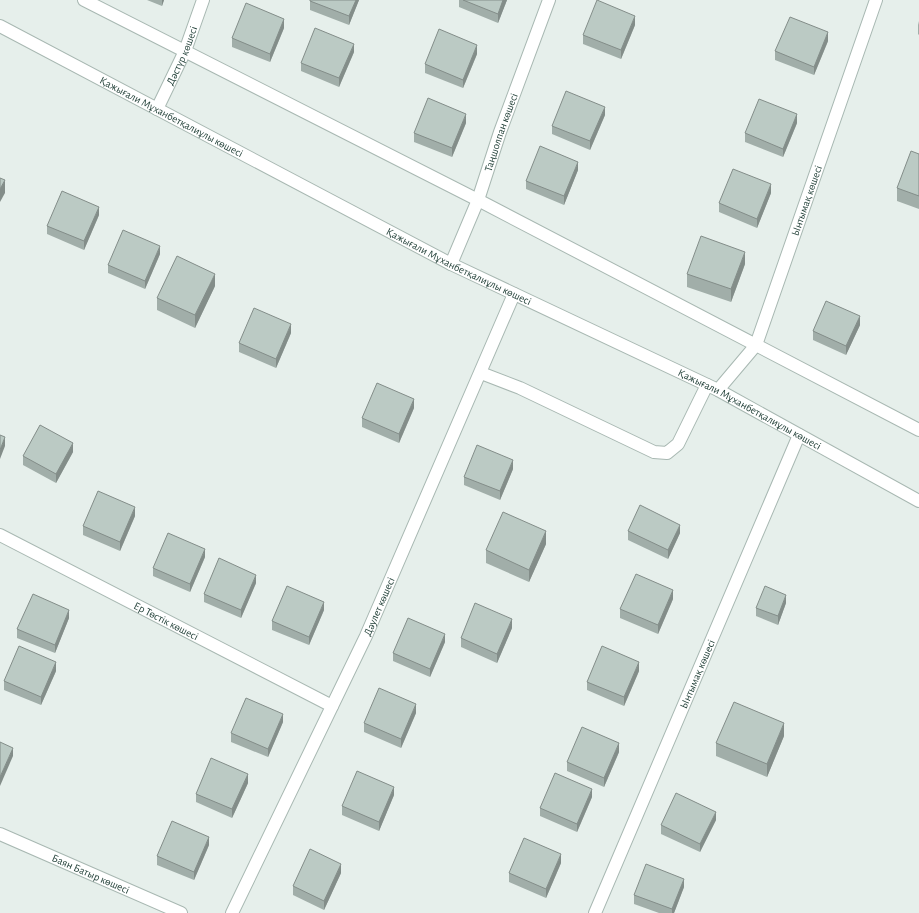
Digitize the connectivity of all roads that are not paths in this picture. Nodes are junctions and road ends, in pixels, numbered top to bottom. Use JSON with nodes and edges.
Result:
{"nodes":[{"id":1,"x":84,"y":0,"type":"edge"},
{"id":2,"x":204,"y":0,"type":"edge"},
{"id":3,"x":549,"y":0,"type":"edge"},
{"id":4,"x":876,"y":0,"type":"edge"},
{"id":5,"x":0,"y":26,"type":"edge"},
{"id":6,"x":185,"y":51,"type":"junction"},
{"id":7,"x":157,"y":109,"type":"junction"},
{"id":8,"x":478,"y":200,"type":"junction"},
{"id":9,"x":451,"y":264,"type":"junction"},
{"id":10,"x":514,"y":294,"type":"junction"},
{"id":11,"x":756,"y":345,"type":"junction"},
{"id":12,"x":481,"y":373,"type":"junction"},
{"id":13,"x":712,"y":388,"type":"junction"},
{"id":14,"x":919,"y":430,"type":"edge"},
{"id":15,"x":799,"y":434,"type":"junction"},
{"id":16,"x":919,"y":501,"type":"edge"},
{"id":17,"x":1,"y":538,"type":"edge"},
{"id":18,"x":332,"y":706,"type":"junction"},
{"id":19,"x":0,"y":834,"type":"edge"},
{"id":20,"x":181,"y":913,"type":"edge"},
{"id":21,"x":232,"y":913,"type":"edge"},
{"id":22,"x":595,"y":913,"type":"edge"}],
"edges":[{"from":1,"to":6,"type":"street"},
{"from":2,"to":6,"type":"street","name":"Дәстүр көшесі"},
{"from":3,"to":8,"type":"street","name":"Таңшолпан көшесі"},
{"from":4,"to":11,"type":"street","name":"Ынтымақ көшесі"},
{"from":5,"to":7,"type":"street","name":"Қажығали Мұханбетқалиұлы көшесі"},
{"from":6,"to":7,"type":"street","name":"Дәстүр көшесі"},
{"from":6,"to":8,"type":"street"},
{"from":7,"to":9,"type":"street","name":"Қажығали Мұханбетқалиұлы көшесі"},
{"from":8,"to":9,"type":"street","name":"Таңшолпан көшесі"},
{"from":8,"to":11,"type":"street"},
{"from":9,"to":10,"type":"street","name":"Қажығали Мұханбетқалиұлы көшесі"},
{"from":10,"to":12,"type":"street","name":"Дәулет көшесі"},
{"from":10,"to":13,"type":"street","name":"Қажығали Мұханбетқалиұлы көшесі"},
{"from":11,"to":13,"type":"street","name":"Ынтымақ көшесі"},
{"from":11,"to":14,"type":"street"},
{"from":12,"to":13,"type":"street","name":"Ынтымақ көшесі"},
{"from":12,"to":18,"type":"street","name":"Дәулет көшесі"},
{"from":13,"to":15,"type":"street","name":"Қажығали Мұханбетқалиұлы көшесі"},
{"from":15,"to":16,"type":"street","name":"Қажығали Мұханбетқалиұлы көшесі"},
{"from":15,"to":22,"type":"street","name":"Ынтымақ көшесі"},
{"from":17,"to":18,"type":"street","name":"Ер Төстік көшесі"},
{"from":18,"to":21,"type":"street","name":"Дәулет көшесі"},
{"from":19,"to":20,"type":"street","name":"Баян Батыр көшесі"}]}
